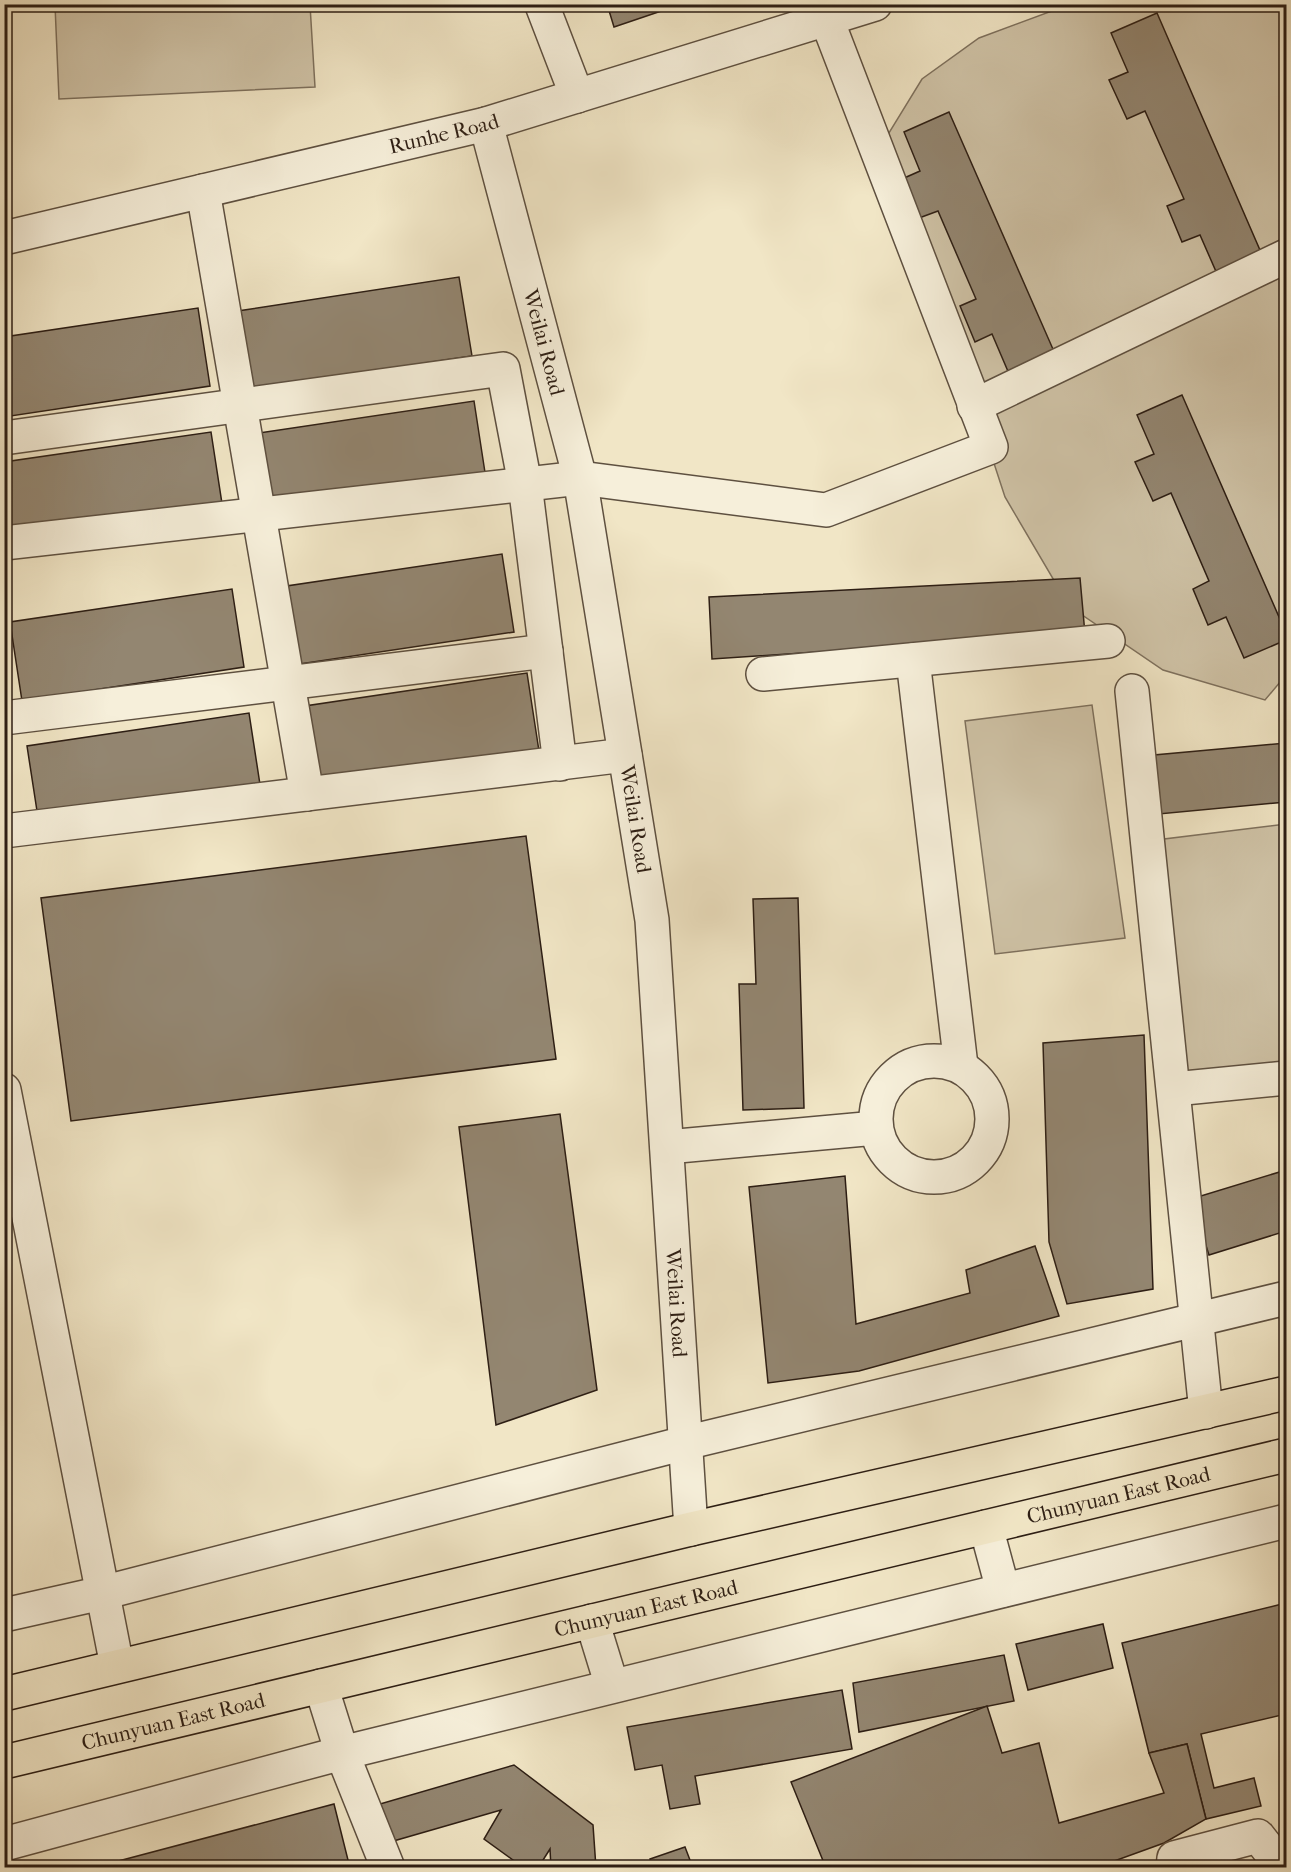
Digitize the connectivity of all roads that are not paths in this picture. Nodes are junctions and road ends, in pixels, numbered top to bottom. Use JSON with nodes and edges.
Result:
{"nodes":[{"id":1,"x":875,"y":4,"type":"edge"},
{"id":2,"x":542,"y":5,"type":"edge"},
{"id":3,"x":827,"y":20,"type":"junction"},
{"id":4,"x":577,"y":96,"type":"junction"},
{"id":5,"x":486,"y":124,"type":"junction"},
{"id":6,"x":203,"y":191,"type":"junction"},
{"id":7,"x":4,"y":238,"type":"edge"},
{"id":8,"x":1287,"y":255,"type":"edge"},
{"id":9,"x":240,"y":405,"type":"junction"},
{"id":10,"x":974,"y":406,"type":"junction"},
{"id":11,"x":4,"y":438,"type":"edge"},
{"id":12,"x":580,"y":478,"type":"junction"},
{"id":13,"x":525,"y":484,"type":"junction"},
{"id":14,"x":259,"y":514,"type":"junction"},
{"id":15,"x":4,"y":543,"type":"edge"},
{"id":16,"x":1108,"y":641,"type":"dead end"},
{"id":17,"x":546,"y":651,"type":"junction"},
{"id":18,"x":913,"y":660,"type":"junction"},
{"id":19,"x":763,"y":674,"type":"dead end"},
{"id":20,"x":288,"y":684,"type":"junction"},
{"id":21,"x":1132,"y":691,"type":"dead end"},
{"id":22,"x":4,"y":718,"type":"edge"},
{"id":23,"x":625,"y":755,"type":"junction"},
{"id":24,"x":560,"y":764,"type":"junction"},
{"id":25,"x":307,"y":794,"type":"junction"},
{"id":26,"x":4,"y":831,"type":"edge"},
{"id":27,"x":961,"y":1066,"type":"junction"},
{"id":28,"x":1287,"y":1077,"type":"edge"},
{"id":29,"x":1174,"y":1089,"type":"junction"},
{"id":30,"x":4,"y":1090,"type":"edge"},
{"id":31,"x":876,"y":1128,"type":"junction"},
{"id":32,"x":667,"y":1148,"type":"junction"},
{"id":33,"x":1287,"y":1298,"type":"edge"},
{"id":34,"x":1197,"y":1320,"type":"junction"},
{"id":35,"x":1287,"y":1393,"type":"edge"},
{"id":36,"x":1206,"y":1413,"type":"junction"},
{"id":37,"x":685,"y":1443,"type":"junction"},
{"id":38,"x":1287,"y":1455,"type":"edge"},
{"id":39,"x":1287,"y":1521,"type":"edge"},
{"id":40,"x":986,"y":1527,"type":"junction"},
{"id":41,"x":691,"y":1529,"type":"junction"},
{"id":42,"x":1003,"y":1590,"type":"junction"},
{"id":43,"x":102,"y":1593,"type":"junction"},
{"id":44,"x":4,"y":1616,"type":"edge"},
{"id":45,"x":592,"y":1621,"type":"junction"},
{"id":46,"x":117,"y":1666,"type":"junction"},
{"id":47,"x":321,"y":1686,"type":"junction"},
{"id":48,"x":612,"y":1686,"type":"junction"},
{"id":49,"x":4,"y":1694,"type":"edge"},
{"id":50,"x":342,"y":1752,"type":"junction"},
{"id":51,"x":4,"y":1762,"type":"edge"},
{"id":52,"x":4,"y":1844,"type":"edge"},
{"id":53,"x":387,"y":1868,"type":"edge"},
{"id":54,"x":1173,"y":1868,"type":"edge"},
{"id":55,"x":1283,"y":1868,"type":"edge"}],
"edges":[{"from":1,"to":3,"type":"street","name":"Runhe Road"},
{"from":2,"to":4,"type":"street"},
{"from":3,"to":4,"type":"street","name":"Runhe Road"},
{"from":3,"to":10,"type":"street"},
{"from":4,"to":5,"type":"street","name":"Runhe Road"},
{"from":5,"to":6,"type":"street","name":"Runhe Road"},
{"from":5,"to":12,"type":"street","name":"Weilai Road"},
{"from":6,"to":7,"type":"street","name":"Runhe Road"},
{"from":6,"to":9,"type":"street"},
{"from":8,"to":10,"type":"street"},
{"from":9,"to":11,"type":"street"},
{"from":9,"to":13,"type":"street"},
{"from":9,"to":14,"type":"street"},
{"from":10,"to":12,"type":"street"},
{"from":12,"to":13,"type":"street"},
{"from":12,"to":23,"type":"street","name":"Weilai Road"},
{"from":13,"to":14,"type":"street"},
{"from":13,"to":17,"type":"street"},
{"from":14,"to":15,"type":"street"},
{"from":14,"to":20,"type":"street"},
{"from":16,"to":18,"type":"street"},
{"from":17,"to":20,"type":"street"},
{"from":17,"to":24,"type":"street"},
{"from":18,"to":19,"type":"street"},
{"from":18,"to":27,"type":"street"},
{"from":20,"to":22,"type":"street"},
{"from":20,"to":25,"type":"street"},
{"from":21,"to":29,"type":"street"},
{"from":23,"to":24,"type":"street"},
{"from":23,"to":32,"type":"street","name":"Weilai Road"},
{"from":24,"to":25,"type":"street"},
{"from":25,"to":26,"type":"street"},
{"from":27,"to":31,"type":"street"},
{"from":27,"to":31,"type":"street"},
{"from":28,"to":29,"type":"street"},
{"from":29,"to":34,"type":"street"},
{"from":30,"to":43,"type":"street"},
{"from":31,"to":32,"type":"street"},
{"from":32,"to":37,"type":"street","name":"Weilai Road"},
{"from":33,"to":34,"type":"street"},
{"from":34,"to":36,"type":"street"},
{"from":34,"to":37,"type":"street"},
{"from":35,"to":36,"type":"main road"},
{"from":36,"to":41,"type":"main road"},
{"from":37,"to":41,"type":"street","name":"Weilai Road"},
{"from":37,"to":43,"type":"street"},
{"from":38,"to":40,"type":"main road","name":"Chunyuan East Road"},
{"from":39,"to":42,"type":"street"},
{"from":40,"to":42,"type":"street"},
{"from":40,"to":45,"type":"main road","name":"Chunyuan East Road"},
{"from":41,"to":46,"type":"main road"},
{"from":42,"to":48,"type":"street"},
{"from":43,"to":44,"type":"street"},
{"from":43,"to":46,"type":"street"},
{"from":45,"to":47,"type":"main road","name":"Chunyuan East Road"},
{"from":45,"to":48,"type":"street"},
{"from":46,"to":49,"type":"main road"},
{"from":47,"to":50,"type":"street"},
{"from":47,"to":51,"type":"main road","name":"Chunyuan East Road"},
{"from":48,"to":50,"type":"street"},
{"from":50,"to":52,"type":"street"},
{"from":50,"to":53,"type":"street"},
{"from":54,"to":55,"type":"street"}]}
